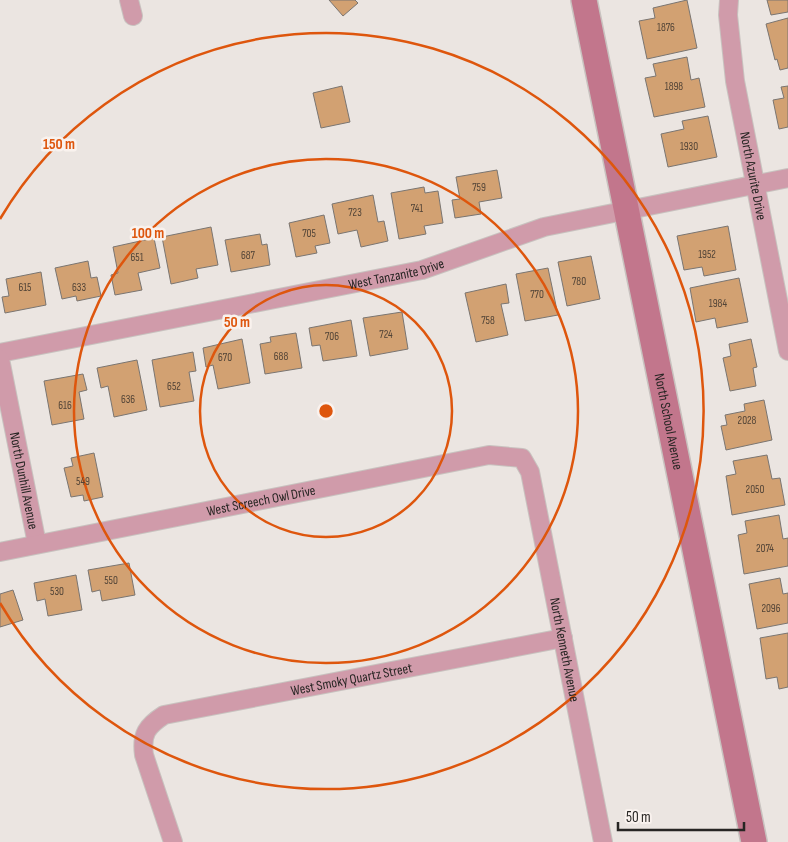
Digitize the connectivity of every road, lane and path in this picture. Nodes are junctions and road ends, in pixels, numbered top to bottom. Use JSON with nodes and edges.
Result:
{"nodes":[{"id":1,"x":584,"y":0,"type":"edge"},
{"id":2,"x":730,"y":0,"type":"edge"},
{"id":3,"x":788,"y":178,"type":"edge"},
{"id":4,"x":754,"y":185,"type":"junction"},
{"id":5,"x":627,"y":210,"type":"junction"},
{"id":6,"x":788,"y":350,"type":"edge"},
{"id":7,"x":0,"y":353,"type":"edge"},
{"id":8,"x":0,"y":359,"type":"edge"},
{"id":9,"x":522,"y":458,"type":"joint"},
{"id":10,"x":37,"y":544,"type":"junction"},
{"id":11,"x":0,"y":552,"type":"edge"},
{"id":12,"x":562,"y":638,"type":"junction"},
{"id":13,"x":173,"y":842,"type":"edge"},
{"id":14,"x":603,"y":842,"type":"edge"},
{"id":15,"x":754,"y":842,"type":"edge"}],
"edges":[{"from":1,"to":5,"type":"street","name":"North School Avenue"},
{"from":2,"to":4,"type":"street","name":"North Azurite Drive"},
{"from":3,"to":4,"type":"street","name":"West Tanzanite Drive"},
{"from":4,"to":5,"type":"street","name":"West Tanzanite Drive"},
{"from":4,"to":6,"type":"street","name":"North Azurite Drive"},
{"from":5,"to":7,"type":"street","name":"West Tanzanite Drive"},
{"from":5,"to":15,"type":"street","name":"North School Avenue"},
{"from":8,"to":10,"type":"street","name":"North Dunhill Avenue"},
{"from":9,"to":10,"type":"street","name":"West Screech Owl Drive"},
{"from":9,"to":12,"type":"street","name":"North Kenneth Avenue"},
{"from":10,"to":11,"type":"street","name":"West Screech Owl Drive"},
{"from":12,"to":13,"type":"street","name":"West Smoky Quartz Street"},
{"from":12,"to":14,"type":"street","name":"North Kenneth Avenue"}]}
